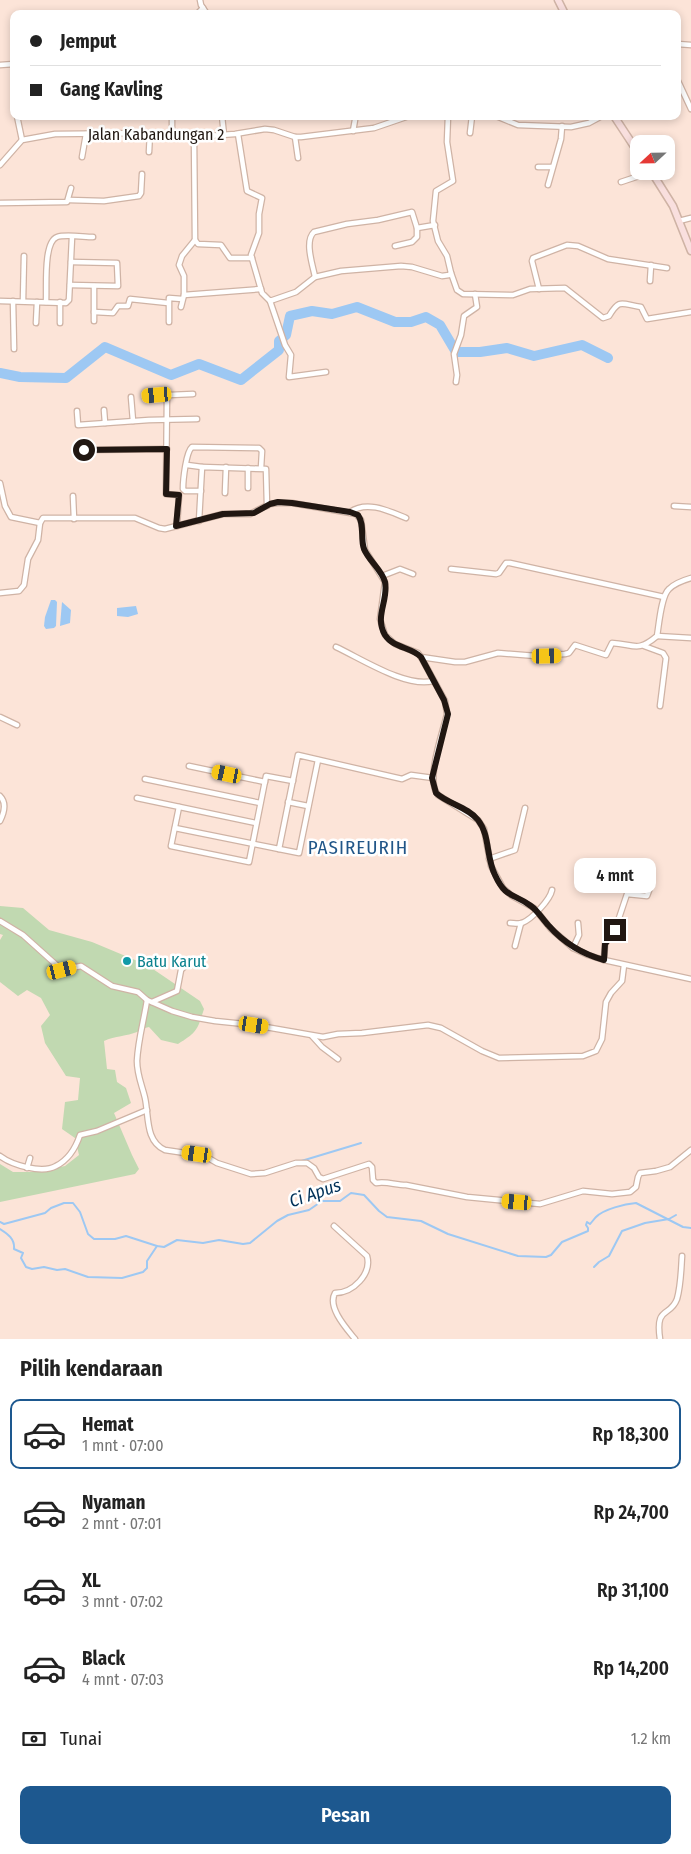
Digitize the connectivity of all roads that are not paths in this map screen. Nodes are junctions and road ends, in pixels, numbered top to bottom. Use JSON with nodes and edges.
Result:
{"nodes":[{"id":1,"x":200,"y":0,"type":"edge"},
{"id":2,"x":203,"y":8,"type":"edge"},
{"id":3,"x":681,"y":87,"type":"edge"},
{"id":4,"x":691,"y":109,"type":"edge"},
{"id":5,"x":19,"y":120,"type":"edge"},
{"id":6,"x":172,"y":120,"type":"edge"},
{"id":7,"x":222,"y":120,"type":"edge"},
{"id":8,"x":354,"y":120,"type":"dead end"},
{"id":9,"x":397,"y":120,"type":"edge"},
{"id":10,"x":448,"y":120,"type":"edge"},
{"id":11,"x":472,"y":120,"type":"edge"},
{"id":12,"x":506,"y":120,"type":"edge"},
{"id":13,"x":593,"y":120,"type":"edge"},
{"id":14,"x":617,"y":120,"type":"edge"},
{"id":15,"x":562,"y":126,"type":"junction"},
{"id":16,"x":353,"y":131,"type":"junction"},
{"id":17,"x":150,"y":133,"type":"junction"},
{"id":18,"x":470,"y":133,"type":"dead end"},
{"id":19,"x":86,"y":134,"type":"junction"},
{"id":20,"x":172,"y":134,"type":"junction"},
{"id":21,"x":238,"y":134,"type":"junction"},
{"id":22,"x":224,"y":135,"type":"junction"},
{"id":23,"x":194,"y":137,"type":"junction"},
{"id":24,"x":295,"y":137,"type":"junction"},
{"id":25,"x":22,"y":140,"type":"junction"},
{"id":26,"x":630,"y":140,"type":"edge"},
{"id":27,"x":149,"y":152,"type":"dead end"},
{"id":28,"x":82,"y":157,"type":"dead end"},
{"id":29,"x":298,"y":158,"type":"dead end"},
{"id":30,"x":0,"y":165,"type":"edge"},
{"id":31,"x":538,"y":167,"type":"dead end"},
{"id":32,"x":552,"y":167,"type":"junction"},
{"id":33,"x":142,"y":174,"type":"dead end"},
{"id":34,"x":630,"y":179,"type":"edge"},
{"id":35,"x":656,"y":180,"type":"edge"},
{"id":36,"x":622,"y":182,"type":"dead end"},
{"id":37,"x":548,"y":185,"type":"dead end"},
{"id":38,"x":71,"y":188,"type":"dead end"},
{"id":39,"x":69,"y":200,"type":"junction"},
{"id":40,"x":0,"y":203,"type":"edge"},
{"id":41,"x":691,"y":218,"type":"edge"},
{"id":42,"x":679,"y":220,"type":"junction"},
{"id":43,"x":435,"y":225,"type":"junction"},
{"id":44,"x":417,"y":228,"type":"junction"},
{"id":45,"x":72,"y":237,"type":"junction"},
{"id":46,"x":93,"y":237,"type":"dead end"},
{"id":47,"x":194,"y":240,"type":"junction"},
{"id":48,"x":395,"y":246,"type":"dead end"},
{"id":49,"x":691,"y":252,"type":"edge"},
{"id":50,"x":24,"y":256,"type":"dead end"},
{"id":51,"x":252,"y":258,"type":"junction"},
{"id":52,"x":71,"y":262,"type":"junction"},
{"id":53,"x":651,"y":266,"type":"junction"},
{"id":54,"x":667,"y":268,"type":"dead end"},
{"id":55,"x":450,"y":274,"type":"junction"},
{"id":56,"x":315,"y":278,"type":"junction"},
{"id":57,"x":650,"y":281,"type":"dead end"},
{"id":58,"x":70,"y":285,"type":"junction"},
{"id":59,"x":94,"y":286,"type":"junction"},
{"id":60,"x":261,"y":289,"type":"junction"},
{"id":61,"x":539,"y":289,"type":"junction"},
{"id":62,"x":475,"y":294,"type":"junction"},
{"id":63,"x":183,"y":297,"type":"junction"},
{"id":64,"x":0,"y":301,"type":"edge"},
{"id":65,"x":13,"y":301,"type":"junction"},
{"id":66,"x":23,"y":301,"type":"junction"},
{"id":67,"x":270,"y":301,"type":"junction"},
{"id":68,"x":36,"y":302,"type":"junction"},
{"id":69,"x":46,"y":302,"type":"junction"},
{"id":70,"x":60,"y":302,"type":"junction"},
{"id":71,"x":168,"y":303,"type":"junction"},
{"id":72,"x":181,"y":307,"type":"dead end"},
{"id":73,"x":94,"y":312,"type":"junction"},
{"id":74,"x":691,"y":312,"type":"edge"},
{"id":75,"x":94,"y":321,"type":"dead end"},
{"id":76,"x":169,"y":322,"type":"dead end"},
{"id":77,"x":36,"y":323,"type":"dead end"},
{"id":78,"x":60,"y":323,"type":"dead end"},
{"id":79,"x":14,"y":349,"type":"dead end"},
{"id":80,"x":326,"y":372,"type":"dead end"},
{"id":81,"x":456,"y":382,"type":"dead end"},
{"id":82,"x":167,"y":394,"type":"junction"},
{"id":83,"x":193,"y":394,"type":"dead end"},
{"id":84,"x":146,"y":396,"type":"dead end"},
{"id":85,"x":131,"y":397,"type":"dead end"},
{"id":86,"x":77,"y":410,"type":"dead end"},
{"id":87,"x":104,"y":410,"type":"dead end"},
{"id":88,"x":168,"y":420,"type":"junction"},
{"id":89,"x":197,"y":420,"type":"dead end"},
{"id":90,"x":133,"y":421,"type":"junction"},
{"id":91,"x":105,"y":423,"type":"junction"},
{"id":92,"x":167,"y":449,"type":"junction"},
{"id":93,"x":84,"y":450,"type":"dead end"},
{"id":94,"x":187,"y":465,"type":"junction"},
{"id":95,"x":202,"y":467,"type":"junction"},
{"id":96,"x":226,"y":467,"type":"junction"},
{"id":97,"x":248,"y":468,"type":"junction"},
{"id":98,"x":261,"y":468,"type":"junction"},
{"id":99,"x":0,"y":483,"type":"edge"},
{"id":100,"x":248,"y":488,"type":"dead end"},
{"id":101,"x":201,"y":492,"type":"junction"},
{"id":102,"x":225,"y":493,"type":"dead end"},
{"id":103,"x":73,"y":496,"type":"dead end"},
{"id":104,"x":267,"y":506,"type":"junction"},
{"id":105,"x":674,"y":506,"type":"dead end"},
{"id":106,"x":691,"y":506,"type":"edge"},
{"id":107,"x":350,"y":512,"type":"junction"},
{"id":108,"x":406,"y":518,"type":"dead end"},
{"id":109,"x":74,"y":519,"type":"junction"},
{"id":110,"x":199,"y":521,"type":"junction"},
{"id":111,"x":40,"y":522,"type":"junction"},
{"id":112,"x":176,"y":526,"type":"junction"},
{"id":113,"x":451,"y":568,"type":"dead end"},
{"id":114,"x":413,"y":574,"type":"dead end"},
{"id":115,"x":382,"y":576,"type":"junction"},
{"id":116,"x":691,"y":578,"type":"edge"},
{"id":117,"x":0,"y":593,"type":"edge"},
{"id":118,"x":664,"y":597,"type":"junction"},
{"id":119,"x":657,"y":636,"type":"junction"},
{"id":120,"x":691,"y":638,"type":"edge"},
{"id":121,"x":644,"y":646,"type":"junction"},
{"id":122,"x":336,"y":647,"type":"dead end"},
{"id":123,"x":421,"y":657,"type":"junction"},
{"id":124,"x":434,"y":681,"type":"junction"},
{"id":125,"x":660,"y":706,"type":"dead end"},
{"id":126,"x":0,"y":717,"type":"edge"},
{"id":127,"x":17,"y":725,"type":"dead end"},
{"id":128,"x":318,"y":760,"type":"junction"},
{"id":129,"x":189,"y":766,"type":"dead end"},
{"id":130,"x":145,"y":778,"type":"dead end"},
{"id":131,"x":432,"y":778,"type":"junction"},
{"id":132,"x":293,"y":781,"type":"junction"},
{"id":133,"x":265,"y":782,"type":"junction"},
{"id":134,"x":0,"y":796,"type":"edge"},
{"id":135,"x":137,"y":798,"type":"dead end"},
{"id":136,"x":288,"y":802,"type":"junction"},
{"id":137,"x":260,"y":803,"type":"junction"},
{"id":138,"x":308,"y":806,"type":"junction"},
{"id":139,"x":179,"y":807,"type":"junction"},
{"id":140,"x":525,"y":808,"type":"dead end"},
{"id":141,"x":0,"y":821,"type":"edge"},
{"id":142,"x":256,"y":823,"type":"junction"},
{"id":143,"x":175,"y":828,"type":"junction"},
{"id":144,"x":252,"y":844,"type":"junction"},
{"id":145,"x":279,"y":849,"type":"junction"},
{"id":146,"x":489,"y":859,"type":"junction"},
{"id":147,"x":650,"y":888,"type":"dead end"},
{"id":148,"x":552,"y":890,"type":"dead end"},
{"id":149,"x":537,"y":912,"type":"junction"},
{"id":150,"x":0,"y":921,"type":"edge"},
{"id":151,"x":510,"y":923,"type":"dead end"},
{"id":152,"x":521,"y":923,"type":"junction"},
{"id":153,"x":578,"y":923,"type":"dead end"},
{"id":154,"x":515,"y":946,"type":"dead end"},
{"id":155,"x":573,"y":948,"type":"junction"},
{"id":156,"x":604,"y":960,"type":"junction"},
{"id":157,"x":624,"y":965,"type":"junction"},
{"id":158,"x":185,"y":966,"type":"dead end"},
{"id":159,"x":691,"y":979,"type":"edge"},
{"id":160,"x":150,"y":1001,"type":"junction"},
{"id":161,"x":312,"y":1036,"type":"junction"},
{"id":162,"x":338,"y":1059,"type":"dead end"},
{"id":163,"x":146,"y":1110,"type":"junction"},
{"id":164,"x":691,"y":1150,"type":"edge"},
{"id":165,"x":0,"y":1156,"type":"edge"},
{"id":166,"x":30,"y":1158,"type":"dead end"},
{"id":167,"x":27,"y":1168,"type":"junction"},
{"id":168,"x":334,"y":1226,"type":"dead end"},
{"id":169,"x":682,"y":1256,"type":"dead end"},
{"id":170,"x":355,"y":1339,"type":"edge"},
{"id":171,"x":660,"y":1339,"type":"edge"}],
"edges":[{"from":1,"to":2,"type":"street"},
{"from":3,"to":4,"type":"street"},
{"from":5,"to":25,"type":"street"},
{"from":6,"to":20,"type":"street"},
{"from":7,"to":22,"type":"street"},
{"from":8,"to":16,"type":"street"},
{"from":9,"to":16,"type":"street","name":"Jalan Kabandungan 2"},
{"from":10,"to":43,"type":"street"},
{"from":11,"to":18,"type":"street"},
{"from":12,"to":15,"type":"street"},
{"from":13,"to":15,"type":"street"},
{"from":14,"to":26,"type":"main road"},
{"from":15,"to":32,"type":"street"},
{"from":16,"to":24,"type":"street","name":"Jalan Kabandungan 2"},
{"from":17,"to":19,"type":"street","name":"Jalan Kabandungan 2"},
{"from":17,"to":20,"type":"street","name":"Jalan Kabandungan 2"},
{"from":17,"to":27,"type":"street"},
{"from":19,"to":25,"type":"street","name":"Jalan Kabandungan 2"},
{"from":19,"to":28,"type":"street"},
{"from":20,"to":23,"type":"street","name":"Jalan Kabandungan 2"},
{"from":21,"to":22,"type":"street","name":"Jalan Kabandungan 2"},
{"from":21,"to":24,"type":"street","name":"Jalan Kabandungan 2"},
{"from":21,"to":51,"type":"street"},
{"from":22,"to":23,"type":"street","name":"Jalan Kabandungan 2"},
{"from":23,"to":47,"type":"street"},
{"from":24,"to":29,"type":"street"},
{"from":25,"to":30,"type":"street"},
{"from":31,"to":32,"type":"street"},
{"from":32,"to":37,"type":"street"},
{"from":33,"to":39,"type":"street"},
{"from":34,"to":36,"type":"street"},
{"from":35,"to":42,"type":"main road"},
{"from":38,"to":39,"type":"street"},
{"from":39,"to":40,"type":"street"},
{"from":41,"to":42,"type":"street"},
{"from":42,"to":49,"type":"main road"},
{"from":43,"to":44,"type":"street"},
{"from":43,"to":55,"type":"street"},
{"from":44,"to":48,"type":"street"},
{"from":44,"to":56,"type":"street"},
{"from":45,"to":46,"type":"street"},
{"from":45,"to":52,"type":"street"},
{"from":45,"to":69,"type":"street"},
{"from":47,"to":51,"type":"street"},
{"from":47,"to":63,"type":"street"},
{"from":50,"to":66,"type":"street"},
{"from":51,"to":60,"type":"street"},
{"from":52,"to":58,"type":"street"},
{"from":52,"to":59,"type":"street"},
{"from":53,"to":54,"type":"street"},
{"from":53,"to":57,"type":"street"},
{"from":53,"to":61,"type":"street"},
{"from":55,"to":56,"type":"street"},
{"from":55,"to":62,"type":"street"},
{"from":56,"to":67,"type":"street"},
{"from":58,"to":59,"type":"street"},
{"from":58,"to":70,"type":"street"},
{"from":59,"to":73,"type":"street"},
{"from":60,"to":63,"type":"street"},
{"from":60,"to":67,"type":"street"},
{"from":61,"to":62,"type":"street"},
{"from":61,"to":74,"type":"street"},
{"from":62,"to":81,"type":"street"},
{"from":63,"to":71,"type":"street"},
{"from":63,"to":72,"type":"street"},
{"from":64,"to":65,"type":"street"},
{"from":65,"to":66,"type":"street"},
{"from":65,"to":79,"type":"street"},
{"from":66,"to":68,"type":"street"},
{"from":67,"to":80,"type":"street"},
{"from":68,"to":69,"type":"street"},
{"from":68,"to":77,"type":"street"},
{"from":69,"to":70,"type":"street"},
{"from":70,"to":78,"type":"street"},
{"from":71,"to":73,"type":"street"},
{"from":71,"to":76,"type":"street"},
{"from":73,"to":75,"type":"street"},
{"from":82,"to":83,"type":"street"},
{"from":82,"to":84,"type":"street"},
{"from":82,"to":88,"type":"street"},
{"from":85,"to":90,"type":"street"},
{"from":86,"to":91,"type":"street"},
{"from":87,"to":91,"type":"street"},
{"from":88,"to":89,"type":"street"},
{"from":88,"to":90,"type":"street"},
{"from":88,"to":92,"type":"street"},
{"from":90,"to":91,"type":"street"},
{"from":92,"to":93,"type":"street"},
{"from":92,"to":112,"type":"street"},
{"from":94,"to":95,"type":"street"},
{"from":94,"to":98,"type":"street"},
{"from":94,"to":101,"type":"street"},
{"from":95,"to":96,"type":"street"},
{"from":95,"to":101,"type":"street"},
{"from":96,"to":97,"type":"street"},
{"from":96,"to":102,"type":"street"},
{"from":97,"to":98,"type":"street"},
{"from":97,"to":100,"type":"street"},
{"from":98,"to":104,"type":"street"},
{"from":99,"to":111,"type":"street"},
{"from":101,"to":110,"type":"street"},
{"from":103,"to":109,"type":"street"},
{"from":104,"to":107,"type":"street"},
{"from":104,"to":110,"type":"street"},
{"from":105,"to":106,"type":"street"},
{"from":107,"to":108,"type":"street"},
{"from":107,"to":115,"type":"street"},
{"from":109,"to":111,"type":"street"},
{"from":109,"to":112,"type":"street"},
{"from":110,"to":112,"type":"street"},
{"from":111,"to":117,"type":"street"},
{"from":113,"to":118,"type":"street"},
{"from":114,"to":115,"type":"street"},
{"from":115,"to":123,"type":"street"},
{"from":116,"to":118,"type":"street"},
{"from":118,"to":119,"type":"street"},
{"from":119,"to":120,"type":"street"},
{"from":119,"to":121,"type":"street"},
{"from":121,"to":123,"type":"street"},
{"from":121,"to":125,"type":"street"},
{"from":122,"to":124,"type":"street"},
{"from":123,"to":124,"type":"street"},
{"from":124,"to":131,"type":"street"},
{"from":126,"to":127,"type":"street"},
{"from":128,"to":131,"type":"street"},
{"from":128,"to":132,"type":"street"},
{"from":128,"to":138,"type":"street"},
{"from":129,"to":133,"type":"street"},
{"from":130,"to":137,"type":"street"},
{"from":131,"to":146,"type":"street"},
{"from":132,"to":133,"type":"street"},
{"from":132,"to":136,"type":"street"},
{"from":133,"to":137,"type":"street"},
{"from":134,"to":141,"type":"street"},
{"from":135,"to":139,"type":"street"},
{"from":136,"to":138,"type":"street"},
{"from":136,"to":145,"type":"street"},
{"from":137,"to":142,"type":"street"},
{"from":138,"to":145,"type":"street"},
{"from":139,"to":142,"type":"street"},
{"from":139,"to":143,"type":"street"},
{"from":140,"to":146,"type":"street"},
{"from":142,"to":144,"type":"street"},
{"from":143,"to":144,"type":"street"},
{"from":143,"to":144,"type":"street"},
{"from":144,"to":145,"type":"street"},
{"from":146,"to":149,"type":"street"},
{"from":147,"to":156,"type":"street"},
{"from":148,"to":149,"type":"street"},
{"from":149,"to":152,"type":"street"},
{"from":149,"to":155,"type":"street"},
{"from":150,"to":160,"type":"street"},
{"from":151,"to":152,"type":"street"},
{"from":152,"to":154,"type":"street"},
{"from":153,"to":155,"type":"street"},
{"from":155,"to":156,"type":"street"},
{"from":156,"to":157,"type":"street"},
{"from":157,"to":159,"type":"street"},
{"from":157,"to":161,"type":"street"},
{"from":158,"to":160,"type":"street"},
{"from":160,"to":161,"type":"street"},
{"from":160,"to":163,"type":"street"},
{"from":161,"to":162,"type":"street"},
{"from":163,"to":164,"type":"street"},
{"from":163,"to":167,"type":"street"},
{"from":165,"to":167,"type":"street"},
{"from":166,"to":167,"type":"street"},
{"from":168,"to":170,"type":"street"},
{"from":169,"to":171,"type":"street"}]}
